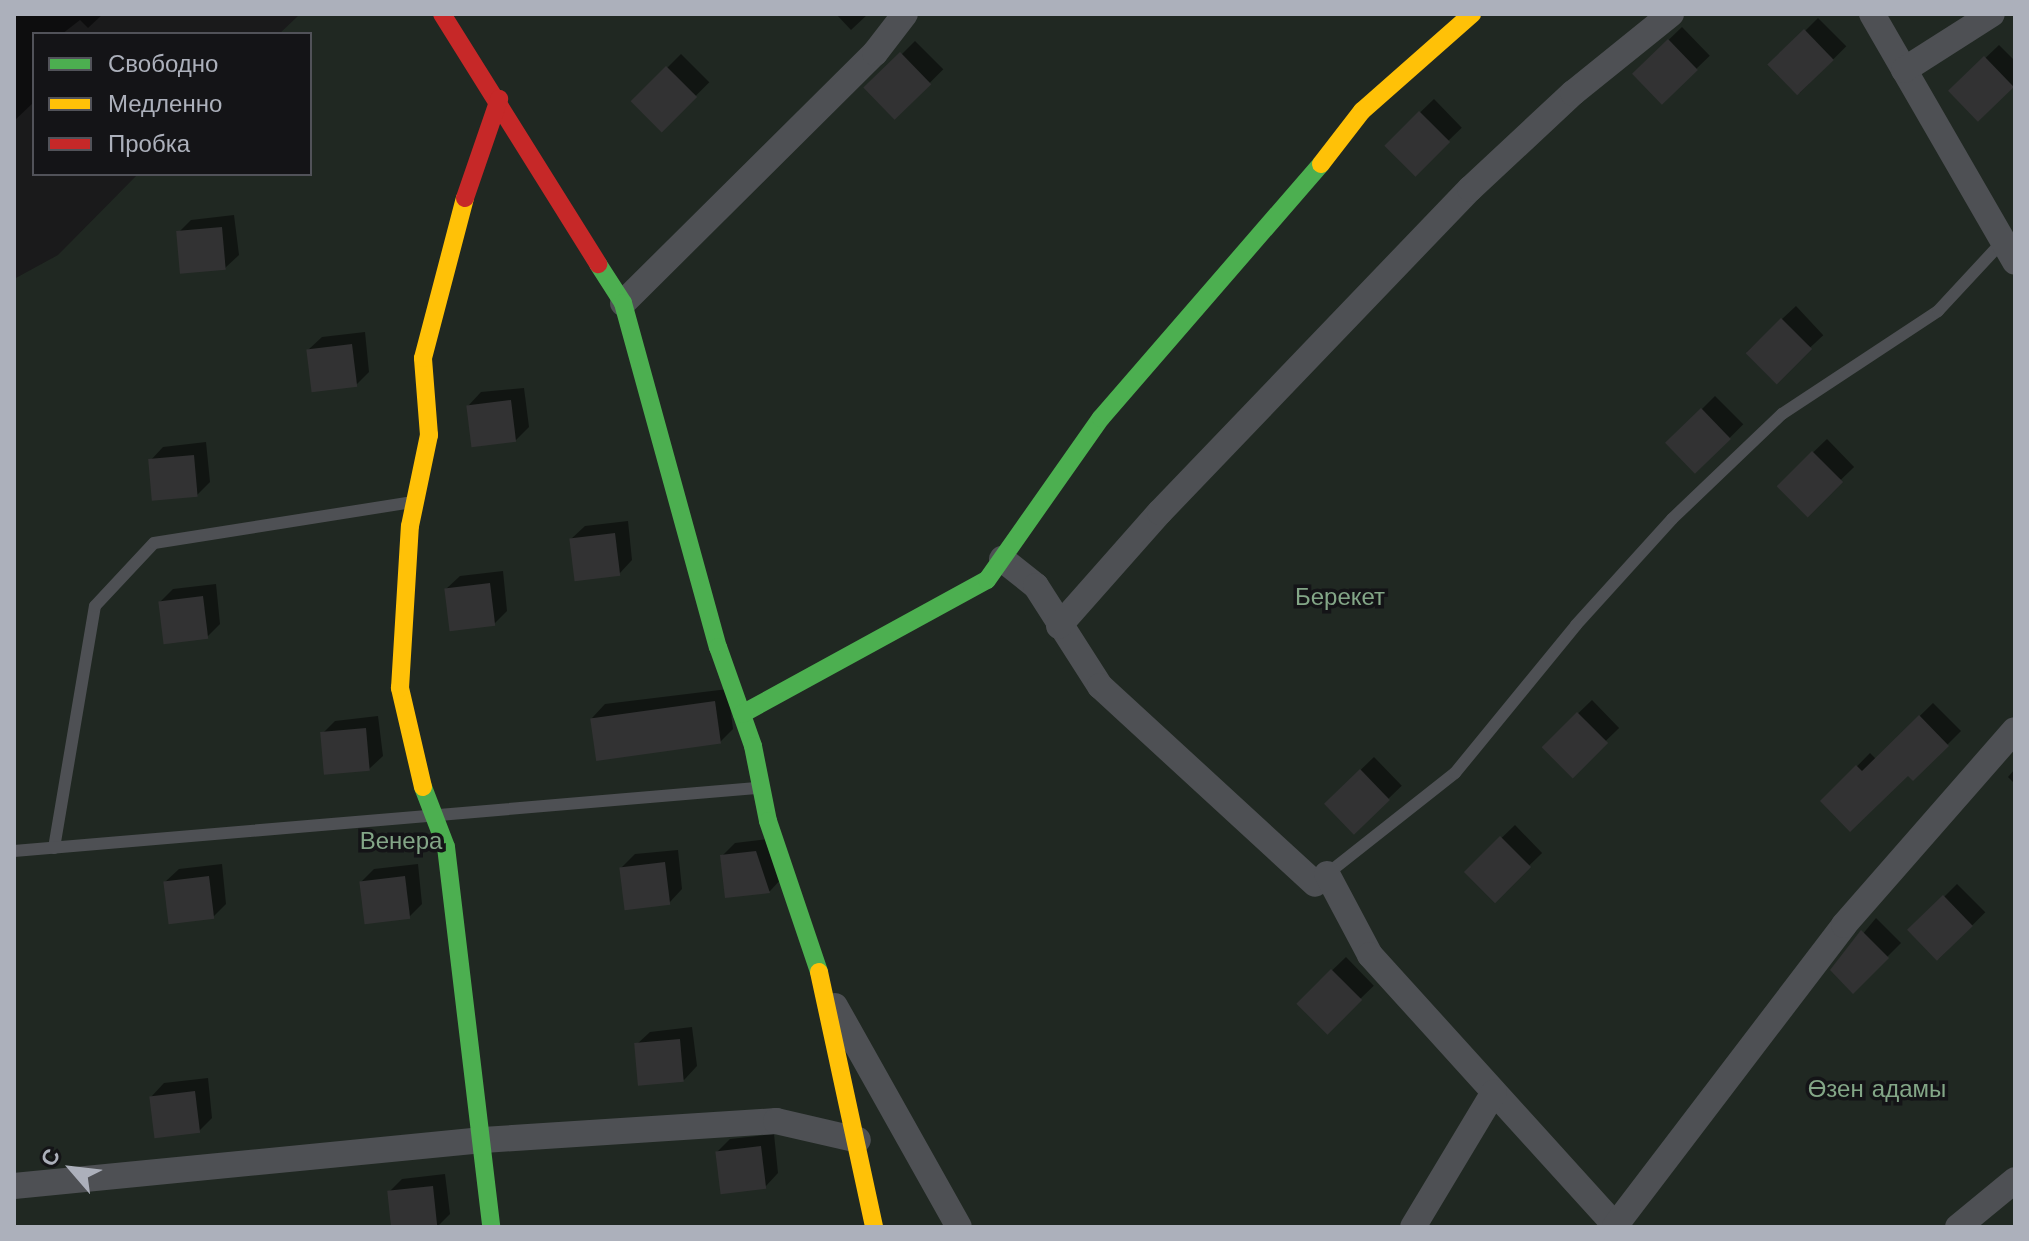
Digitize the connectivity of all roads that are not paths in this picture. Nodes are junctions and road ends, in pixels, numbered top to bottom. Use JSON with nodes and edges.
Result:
{"nodes":[{"id":1,"x":442,"y":14,"type":"edge"},
{"id":2,"x":905,"y":14,"type":"edge"},
{"id":3,"x":1472,"y":14,"type":"edge"},
{"id":4,"x":1671,"y":14,"type":"edge"},
{"id":5,"x":1872,"y":14,"type":"edge"},
{"id":6,"x":1992,"y":14,"type":"edge"},
{"id":7,"x":1904,"y":70,"type":"junction"},
{"id":8,"x":499,"y":99,"type":"junction"},
{"id":9,"x":2009,"y":252,"type":"edge"},
{"id":10,"x":623,"y":303,"type":"junction"},
{"id":11,"x":415,"y":501,"type":"junction"},
{"id":12,"x":1002,"y":559,"type":"junction"},
{"id":13,"x":1059,"y":626,"type":"junction"},
{"id":14,"x":742,"y":714,"type":"junction"},
{"id":15,"x":2015,"y":730,"type":"edge"},
{"id":16,"x":761,"y":788,"type":"junction"},
{"id":17,"x":434,"y":815,"type":"junction"},
{"id":18,"x":54,"y":848,"type":"junction"},
{"id":19,"x":14,"y":851,"type":"edge"},
{"id":20,"x":1321,"y":879,"type":"junction"},
{"id":21,"x":820,"y":978,"type":"junction"},
{"id":22,"x":1494,"y":1092,"type":"junction"},
{"id":23,"x":483,"y":1140,"type":"junction"},
{"id":24,"x":858,"y":1140,"type":"junction"},
{"id":25,"x":2015,"y":1180,"type":"edge"},
{"id":26,"x":14,"y":1186,"type":"edge"},
{"id":27,"x":1616,"y":1226,"type":"edge"},
{"id":28,"x":491,"y":1227,"type":"edge"},
{"id":29,"x":874,"y":1227,"type":"edge"},
{"id":30,"x":959,"y":1227,"type":"edge"},
{"id":31,"x":1413,"y":1227,"type":"edge"},
{"id":32,"x":1958,"y":1227,"type":"edge"}],
"edges":[{"from":1,"to":8,"type":"street"},
{"from":2,"to":10,"type":"street"},
{"from":3,"to":12,"type":"street"},
{"from":4,"to":13,"type":"street"},
{"from":5,"to":7,"type":"street"},
{"from":6,"to":7,"type":"street"},
{"from":7,"to":9,"type":"street"},
{"from":8,"to":10,"type":"street"},
{"from":8,"to":11,"type":"street"},
{"from":9,"to":20,"type":"lane"},
{"from":10,"to":14,"type":"street"},
{"from":11,"to":17,"type":"street"},
{"from":11,"to":18,"type":"lane"},
{"from":12,"to":13,"type":"street"},
{"from":12,"to":14,"type":"street"},
{"from":13,"to":20,"type":"street"},
{"from":14,"to":16,"type":"street"},
{"from":15,"to":27,"type":"street"},
{"from":16,"to":17,"type":"lane"},
{"from":16,"to":21,"type":"street"},
{"from":17,"to":18,"type":"lane"},
{"from":17,"to":23,"type":"street"},
{"from":18,"to":19,"type":"lane"},
{"from":20,"to":22,"type":"street"},
{"from":21,"to":24,"type":"street"},
{"from":21,"to":30,"type":"street"},
{"from":22,"to":27,"type":"street"},
{"from":22,"to":31,"type":"street"},
{"from":23,"to":24,"type":"street"},
{"from":23,"to":26,"type":"street"},
{"from":23,"to":28,"type":"street"},
{"from":24,"to":29,"type":"street"},
{"from":25,"to":32,"type":"street"}]}
